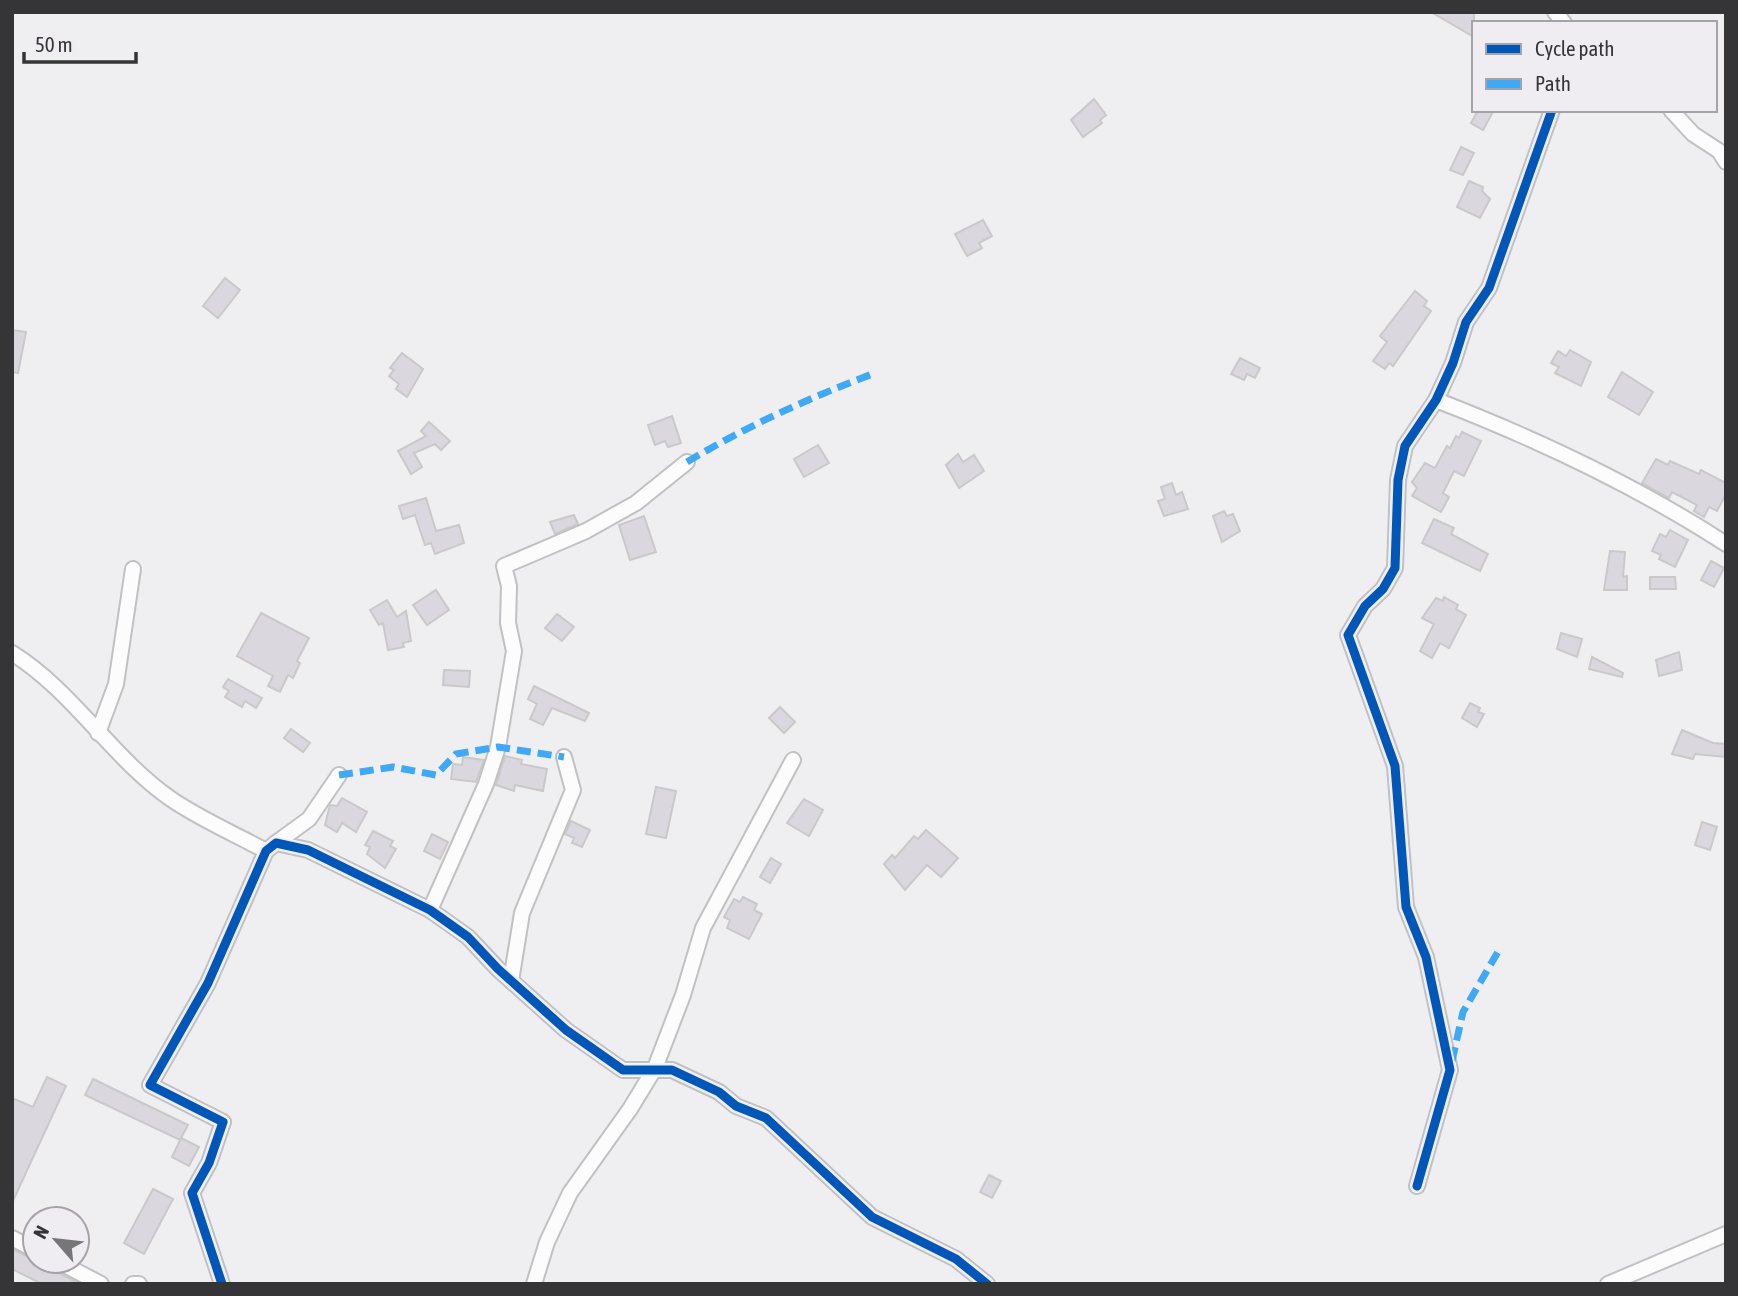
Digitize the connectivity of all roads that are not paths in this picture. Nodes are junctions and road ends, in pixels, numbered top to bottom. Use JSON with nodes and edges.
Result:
{"nodes":[{"id":1,"x":1551,"y":112,"type":"edge"},
{"id":2,"x":1673,"y":112,"type":"edge"},
{"id":3,"x":1726,"y":162,"type":"edge"},
{"id":4,"x":1436,"y":400,"type":"junction"},
{"id":5,"x":687,"y":462,"type":"dead end"},
{"id":6,"x":1726,"y":544,"type":"edge"},
{"id":7,"x":133,"y":569,"type":"dead end"},
{"id":8,"x":12,"y":653,"type":"edge"},
{"id":9,"x":99,"y":733,"type":"junction"},
{"id":10,"x":564,"y":757,"type":"dead end"},
{"id":11,"x":793,"y":760,"type":"dead end"},
{"id":12,"x":339,"y":775,"type":"dead end"},
{"id":13,"x":271,"y":847,"type":"junction"},
{"id":14,"x":430,"y":910,"type":"junction"},
{"id":15,"x":511,"y":981,"type":"junction"},
{"id":16,"x":655,"y":1068,"type":"junction"},
{"id":17,"x":1418,"y":1186,"type":"dead end"},
{"id":18,"x":1726,"y":1234,"type":"edge"},
{"id":19,"x":84,"y":1275,"type":"edge"},
{"id":20,"x":101,"y":1284,"type":"edge"},
{"id":21,"x":133,"y":1284,"type":"edge"},
{"id":22,"x":139,"y":1284,"type":"edge"},
{"id":23,"x":222,"y":1284,"type":"edge"},
{"id":24,"x":534,"y":1284,"type":"edge"},
{"id":25,"x":987,"y":1284,"type":"edge"},
{"id":26,"x":1608,"y":1284,"type":"edge"}],
"edges":[{"from":1,"to":4,"type":"street"},
{"from":2,"to":3,"type":"street"},
{"from":4,"to":6,"type":"street"},
{"from":4,"to":17,"type":"street"},
{"from":5,"to":14,"type":"street"},
{"from":7,"to":9,"type":"street"},
{"from":8,"to":9,"type":"street"},
{"from":9,"to":13,"type":"street"},
{"from":10,"to":15,"type":"street"},
{"from":11,"to":16,"type":"street"},
{"from":12,"to":13,"type":"street"},
{"from":13,"to":14,"type":"street"},
{"from":13,"to":23,"type":"street"},
{"from":14,"to":15,"type":"street"},
{"from":15,"to":16,"type":"street"},
{"from":16,"to":24,"type":"street"},
{"from":16,"to":25,"type":"street"},
{"from":18,"to":26,"type":"street"},
{"from":19,"to":20,"type":"street"},
{"from":21,"to":22,"type":"street"}]}
